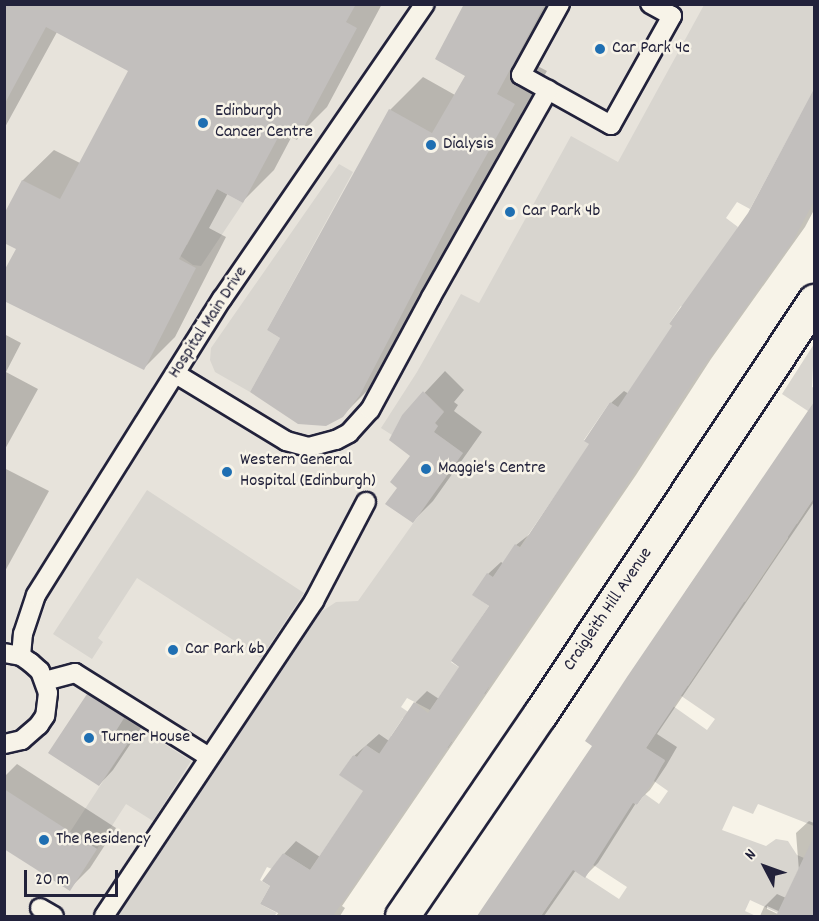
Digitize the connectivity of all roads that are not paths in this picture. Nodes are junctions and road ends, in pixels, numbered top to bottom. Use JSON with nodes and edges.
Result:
{"nodes":[{"id":1,"x":425,"y":4,"type":"edge"},
{"id":2,"x":560,"y":4,"type":"edge"},
{"id":3,"x":650,"y":4,"type":"edge"},
{"id":4,"x":549,"y":90,"type":"junction"},
{"id":5,"x":814,"y":302,"type":"edge"},
{"id":6,"x":176,"y":374,"type":"junction"},
{"id":7,"x":366,"y":502,"type":"dead end"},
{"id":8,"x":13,"y":655,"type":"edge"},
{"id":9,"x":45,"y":681,"type":"junction"},
{"id":10,"x":4,"y":744,"type":"edge"},
{"id":11,"x":209,"y":758,"type":"junction"},
{"id":12,"x":104,"y":916,"type":"edge"},
{"id":13,"x":402,"y":916,"type":"edge"}],
"edges":[{"from":1,"to":6,"type":"lane","name":"Hospital Main Drive"},
{"from":2,"to":4,"type":"lane"},
{"from":3,"to":4,"type":"lane"},
{"from":4,"to":6,"type":"lane"},
{"from":5,"to":13,"type":"street","name":"Craigleith Hill Avenue"},
{"from":6,"to":8,"type":"lane","name":"Hospital Main Drive"},
{"from":7,"to":11,"type":"lane"},
{"from":8,"to":9,"type":"lane"},
{"from":9,"to":10,"type":"lane"},
{"from":9,"to":11,"type":"lane"},
{"from":11,"to":12,"type":"lane"}]}
